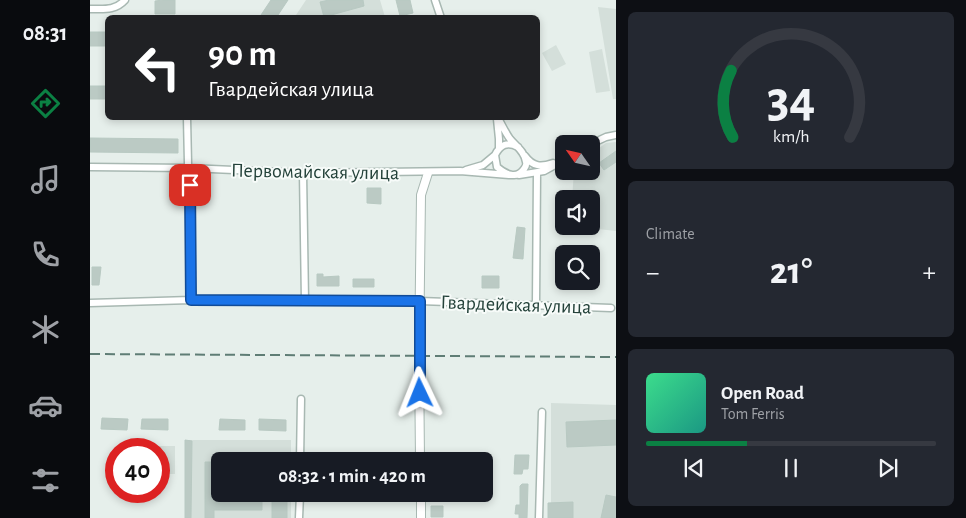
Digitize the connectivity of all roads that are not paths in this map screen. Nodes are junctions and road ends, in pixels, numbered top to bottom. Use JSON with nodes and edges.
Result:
{"nodes":[{"id":1,"x":125,"y":0,"type":"edge"},
{"id":2,"x":435,"y":0,"type":"edge"},
{"id":3,"x":90,"y":9,"type":"edge"},
{"id":4,"x":440,"y":15,"type":"edge"},
{"id":5,"x":187,"y":120,"type":"edge"},
{"id":6,"x":498,"y":120,"type":"edge"},
{"id":7,"x":499,"y":120,"type":"edge"},
{"id":8,"x":616,"y":136,"type":"edge"},
{"id":9,"x":600,"y":140,"type":"edge"},
{"id":10,"x":518,"y":147,"type":"junction"},
{"id":11,"x":499,"y":148,"type":"junction"},
{"id":12,"x":495,"y":155,"type":"junction"},
{"id":13,"x":524,"y":155,"type":"junction"},
{"id":14,"x":555,"y":162,"type":"edge"},
{"id":15,"x":555,"y":165,"type":"edge"},
{"id":16,"x":90,"y":167,"type":"edge"},
{"id":17,"x":189,"y":168,"type":"junction"},
{"id":18,"x":460,"y":171,"type":"junction"},
{"id":19,"x":303,"y":173,"type":"junction"},
{"id":20,"x":428,"y":173,"type":"junction"},
{"id":21,"x":537,"y":173,"type":"junction"},
{"id":22,"x":509,"y":175,"type":"junction"},
{"id":23,"x":518,"y":175,"type":"junction"},
{"id":24,"x":191,"y":300,"type":"junction"},
{"id":25,"x":305,"y":301,"type":"junction"},
{"id":26,"x":420,"y":301,"type":"junction"},
{"id":27,"x":90,"y":303,"type":"edge"},
{"id":28,"x":536,"y":304,"type":"junction"},
{"id":29,"x":611,"y":308,"type":"dead end"},
{"id":30,"x":301,"y":399,"type":"dead end"},
{"id":31,"x":542,"y":412,"type":"dead end"},
{"id":32,"x":300,"y":452,"type":"edge"},
{"id":33,"x":420,"y":452,"type":"edge"},
{"id":34,"x":300,"y":502,"type":"edge"},
{"id":35,"x":420,"y":502,"type":"edge"},
{"id":36,"x":299,"y":518,"type":"edge"},
{"id":37,"x":421,"y":518,"type":"edge"},
{"id":38,"x":539,"y":518,"type":"edge"}],
"edges":[{"from":1,"to":3,"type":"street"},
{"from":2,"to":4,"type":"street"},
{"from":5,"to":17,"type":"street"},
{"from":6,"to":11,"type":"street"},
{"from":7,"to":10,"type":"street"},
{"from":8,"to":9,"type":"street"},
{"from":10,"to":11,"type":"street"},
{"from":10,"to":13,"type":"street"},
{"from":11,"to":12,"type":"street"},
{"from":12,"to":18,"type":"street"},
{"from":12,"to":22,"type":"street"},
{"from":13,"to":14,"type":"street"},
{"from":13,"to":23,"type":"street"},
{"from":15,"to":21,"type":"street"},
{"from":16,"to":17,"type":"street","name":"Первомайская улица"},
{"from":17,"to":19,"type":"street","name":"Первомайская улица"},
{"from":17,"to":24,"type":"street"},
{"from":18,"to":20,"type":"street","name":"Первомайская улица"},
{"from":18,"to":22,"type":"street","name":"Первомайская улица"},
{"from":19,"to":20,"type":"street","name":"Первомайская улица"},
{"from":19,"to":25,"type":"street"},
{"from":20,"to":26,"type":"street"},
{"from":21,"to":23,"type":"street"},
{"from":21,"to":28,"type":"street"},
{"from":22,"to":23,"type":"street"},
{"from":24,"to":25,"type":"street","name":"Гвардейская улица"},
{"from":24,"to":27,"type":"street","name":"Гвардейская улица"},
{"from":25,"to":26,"type":"street","name":"Гвардейская улица"},
{"from":26,"to":28,"type":"street","name":"Гвардейская улица"},
{"from":26,"to":33,"type":"street"},
{"from":28,"to":29,"type":"street","name":"Гвардейская улица"},
{"from":30,"to":32,"type":"street"},
{"from":31,"to":38,"type":"street"},
{"from":34,"to":36,"type":"street"},
{"from":35,"to":37,"type":"street"}]}
